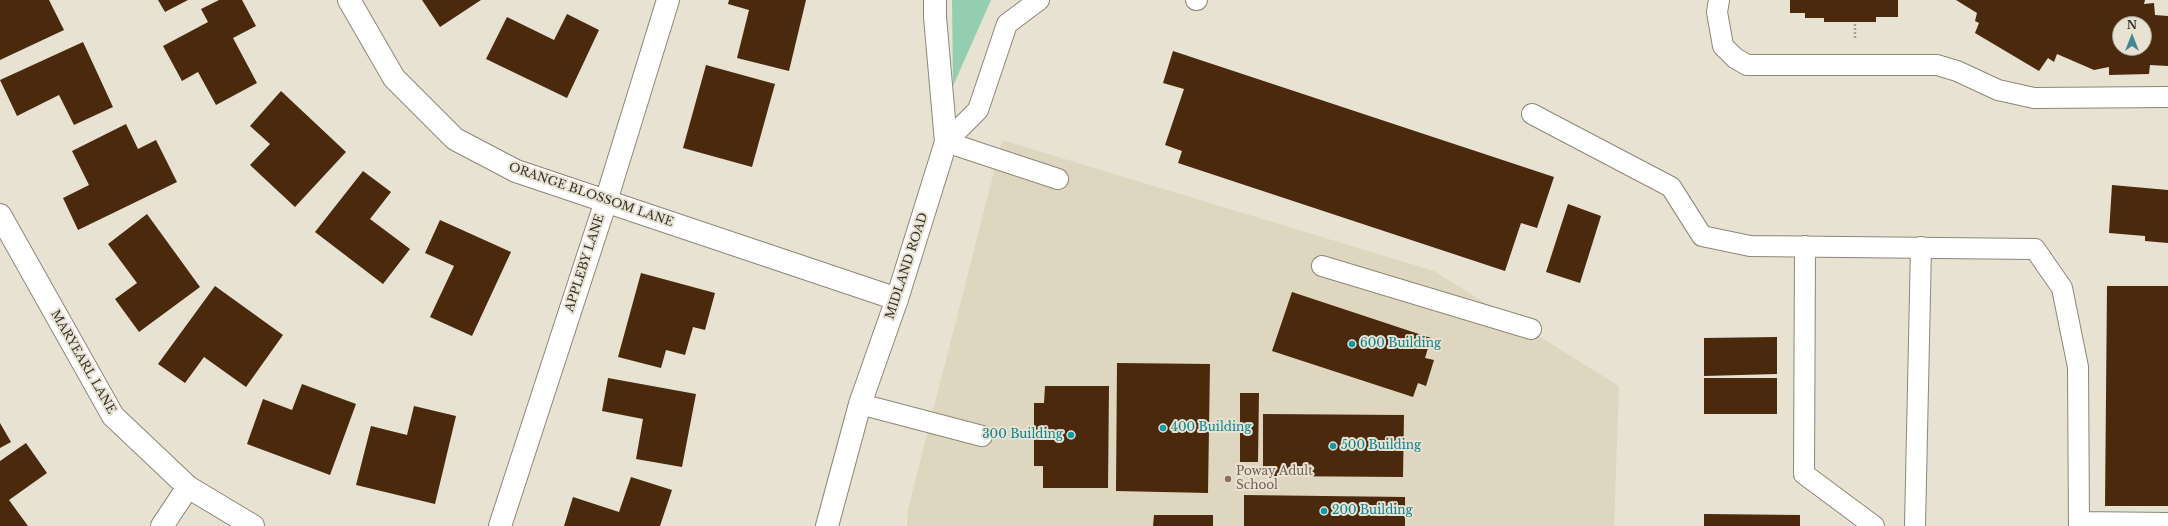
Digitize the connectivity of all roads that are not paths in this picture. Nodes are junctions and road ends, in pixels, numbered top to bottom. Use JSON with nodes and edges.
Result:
{"nodes":[{"id":1,"x":350,"y":0,"type":"edge"},
{"id":2,"x":668,"y":0,"type":"edge"},
{"id":3,"x":936,"y":0,"type":"edge"},
{"id":4,"x":1039,"y":0,"type":"edge"},
{"id":5,"x":1719,"y":0,"type":"edge"},
{"id":6,"x":2168,"y":97,"type":"edge"},
{"id":7,"x":1532,"y":114,"type":"dead end"},
{"id":8,"x":946,"y":142,"type":"junction"},
{"id":9,"x":1058,"y":179,"type":"dead end"},
{"id":10,"x":606,"y":201,"type":"junction"},
{"id":11,"x":0,"y":215,"type":"edge"},
{"id":12,"x":1805,"y":246,"type":"junction"},
{"id":13,"x":1921,"y":248,"type":"junction"},
{"id":14,"x":1322,"y":266,"type":"dead end"},
{"id":15,"x":897,"y":299,"type":"junction"},
{"id":16,"x":1531,"y":329,"type":"dead end"},
{"id":17,"x":860,"y":404,"type":"junction"},
{"id":18,"x":982,"y":436,"type":"dead end"},
{"id":19,"x":188,"y":487,"type":"junction"},
{"id":20,"x":2168,"y":523,"type":"edge"},
{"id":21,"x":2079,"y":524,"type":"edge"},
{"id":22,"x":162,"y":526,"type":"edge"},
{"id":23,"x":253,"y":526,"type":"edge"},
{"id":24,"x":500,"y":526,"type":"edge"},
{"id":25,"x":827,"y":526,"type":"edge"},
{"id":26,"x":1874,"y":526,"type":"edge"},
{"id":27,"x":1915,"y":526,"type":"edge"}],
"edges":[{"from":1,"to":10,"type":"street","name":"ORANGE BLOSSOM LANE"},
{"from":2,"to":10,"type":"street","name":"APPLEBY LANE"},
{"from":3,"to":8,"type":"street","name":"MIDLAND ROAD"},
{"from":4,"to":8,"type":"lane"},
{"from":5,"to":6,"type":"lane"},
{"from":7,"to":12,"type":"lane"},
{"from":8,"to":9,"type":"lane"},
{"from":8,"to":15,"type":"street","name":"MIDLAND ROAD"},
{"from":10,"to":15,"type":"street","name":"ORANGE BLOSSOM LANE"},
{"from":10,"to":24,"type":"street","name":"APPLEBY LANE"},
{"from":11,"to":19,"type":"street","name":"MARYEARL LANE"},
{"from":12,"to":13,"type":"lane"},
{"from":12,"to":26,"type":"lane"},
{"from":13,"to":21,"type":"lane"},
{"from":13,"to":27,"type":"lane"},
{"from":14,"to":16,"type":"lane"},
{"from":15,"to":17,"type":"street","name":"MIDLAND ROAD"},
{"from":17,"to":18,"type":"lane"},
{"from":17,"to":25,"type":"street","name":"MIDLAND ROAD"},
{"from":19,"to":22,"type":"street"},
{"from":19,"to":23,"type":"street","name":"MARYEARL LANE"},
{"from":20,"to":21,"type":"lane"}]}
